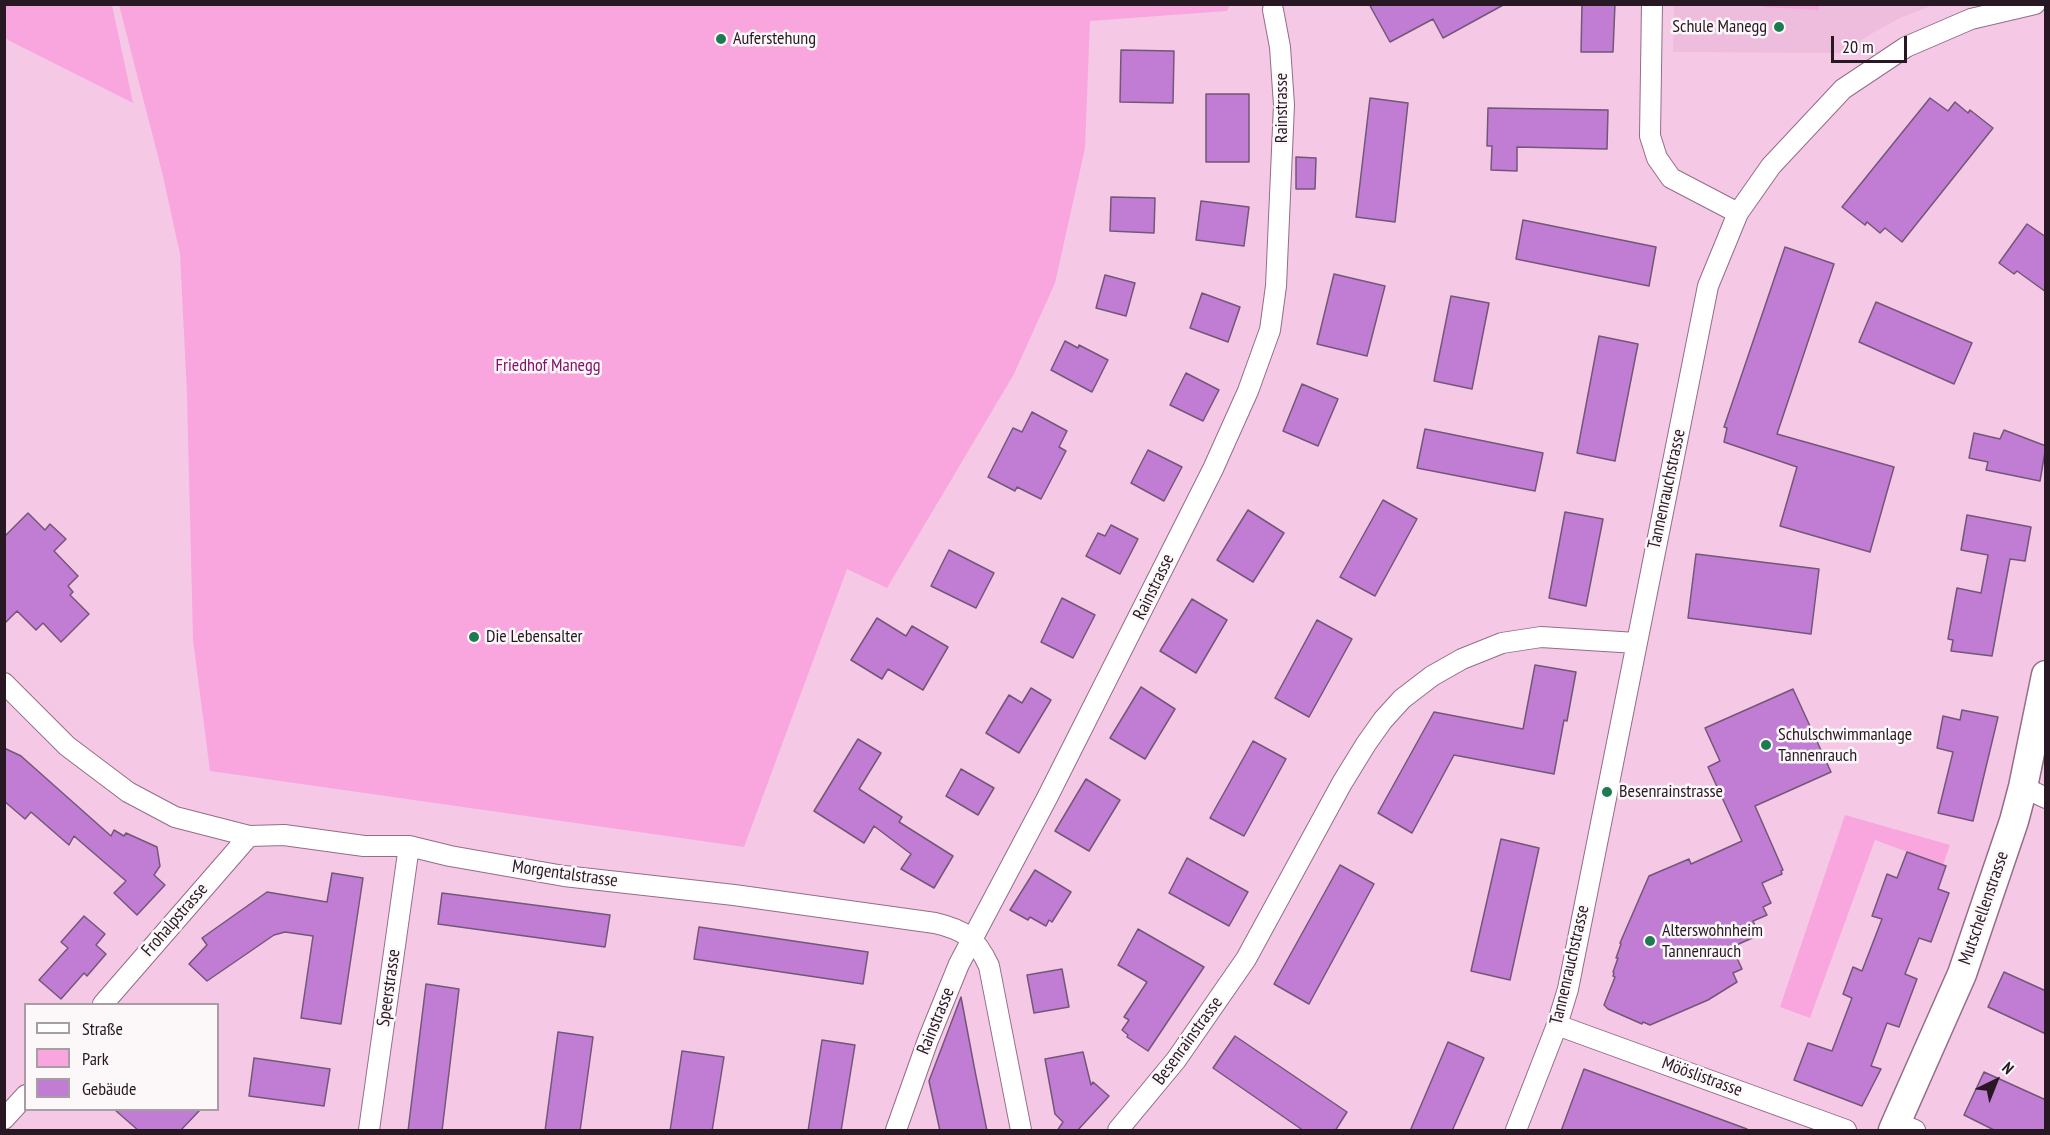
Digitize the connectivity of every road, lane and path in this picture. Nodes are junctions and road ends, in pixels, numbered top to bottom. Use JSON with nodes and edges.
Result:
{"nodes":[{"id":1,"x":1652,"y":4,"type":"edge"},
{"id":2,"x":2035,"y":4,"type":"edge"},
{"id":3,"x":1273,"y":10,"type":"dead end"},
{"id":4,"x":1738,"y":213,"type":"junction"},
{"id":5,"x":1636,"y":643,"type":"junction"},
{"id":6,"x":2046,"y":675,"type":"edge"},
{"id":7,"x":5,"y":684,"type":"edge"},
{"id":8,"x":2042,"y":721,"type":"edge"},
{"id":9,"x":2034,"y":793,"type":"edge"},
{"id":10,"x":249,"y":836,"type":"junction"},
{"id":11,"x":410,"y":846,"type":"junction"},
{"id":12,"x":972,"y":940,"type":"junction"},
{"id":13,"x":105,"y":1003,"type":"edge"},
{"id":14,"x":1557,"y":1025,"type":"junction"},
{"id":15,"x":24,"y":1097,"type":"edge"},
{"id":16,"x":4,"y":1119,"type":"edge"},
{"id":17,"x":1902,"y":1128,"type":"edge"},
{"id":18,"x":369,"y":1131,"type":"edge"},
{"id":19,"x":896,"y":1131,"type":"edge"},
{"id":20,"x":1021,"y":1131,"type":"edge"},
{"id":21,"x":1118,"y":1131,"type":"edge"},
{"id":22,"x":1516,"y":1131,"type":"edge"},
{"id":23,"x":1846,"y":1131,"type":"edge"}],
"edges":[{"from":1,"to":4,"type":"street"},
{"from":2,"to":4,"type":"street","name":"Tannenrauchstrasse"},
{"from":3,"to":12,"type":"street","name":"Rainstrasse"},
{"from":4,"to":5,"type":"street","name":"Tannenrauchstrasse"},
{"from":5,"to":14,"type":"street","name":"Tannenrauchstrasse"},
{"from":5,"to":21,"type":"street","name":"Besenrainstrasse"},
{"from":6,"to":8,"type":"street","name":"Mutschellenstrasse"},
{"from":7,"to":10,"type":"street","name":"Morgentalstrasse"},
{"from":8,"to":9,"type":"street","name":"Mutschellenstrasse"},
{"from":9,"to":17,"type":"street","name":"Mutschellenstrasse"},
{"from":10,"to":11,"type":"street","name":"Morgentalstrasse"},
{"from":10,"to":13,"type":"street","name":"Frohalpstrasse"},
{"from":11,"to":12,"type":"street","name":"Morgentalstrasse"},
{"from":11,"to":18,"type":"street","name":"Speerstrasse"},
{"from":12,"to":19,"type":"street","name":"Rainstrasse"},
{"from":12,"to":20,"type":"street","name":"Morgentalstrasse"},
{"from":14,"to":22,"type":"street","name":"Tannenrauchstrasse"},
{"from":14,"to":23,"type":"street","name":"Mööslistrasse"},
{"from":15,"to":16,"type":"street"}]}
